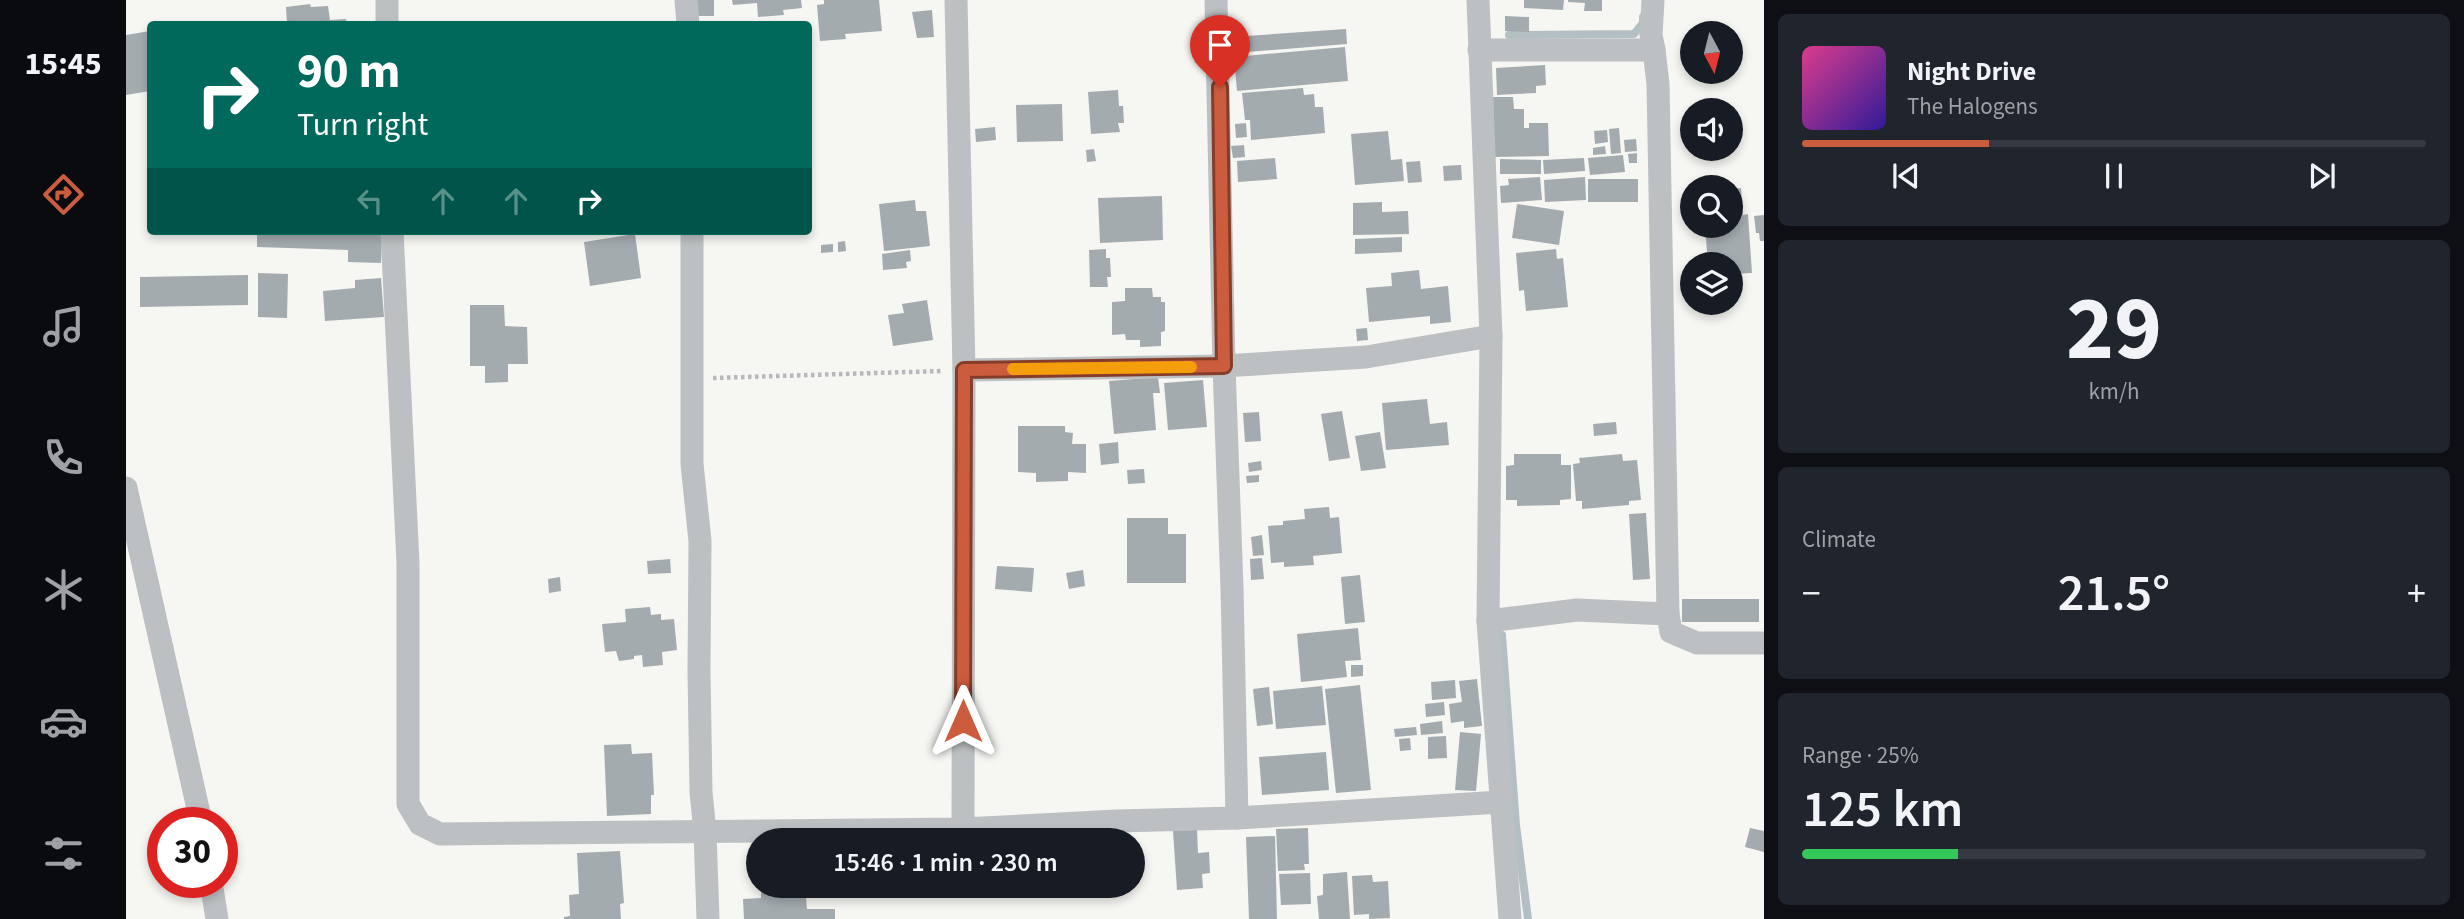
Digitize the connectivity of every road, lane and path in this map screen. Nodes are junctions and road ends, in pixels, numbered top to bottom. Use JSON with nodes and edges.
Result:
{"nodes":[{"id":1,"x":387,"y":0,"type":"edge"},
{"id":2,"x":686,"y":0,"type":"edge"},
{"id":3,"x":957,"y":0,"type":"edge"},
{"id":4,"x":1216,"y":0,"type":"edge"},
{"id":5,"x":1478,"y":0,"type":"edge"},
{"id":6,"x":1653,"y":0,"type":"edge"},
{"id":7,"x":387,"y":21,"type":"edge"},
{"id":8,"x":688,"y":21,"type":"edge"},
{"id":9,"x":1479,"y":50,"type":"junction"},
{"id":10,"x":1654,"y":50,"type":"junction"},
{"id":11,"x":392,"y":235,"type":"edge"},
{"id":12,"x":692,"y":235,"type":"edge"},
{"id":13,"x":1490,"y":335,"type":"junction"},
{"id":14,"x":1224,"y":366,"type":"junction"},
{"id":15,"x":964,"y":370,"type":"junction"},
{"id":16,"x":691,"y":379,"type":"junction"},
{"id":17,"x":126,"y":488,"type":"edge"},
{"id":18,"x":1668,"y":614,"type":"junction"},
{"id":19,"x":1488,"y":621,"type":"junction"},
{"id":20,"x":1764,"y":643,"type":"edge"},
{"id":21,"x":1501,"y":802,"type":"junction"},
{"id":22,"x":198,"y":807,"type":"edge"},
{"id":23,"x":1237,"y":818,"type":"junction"},
{"id":24,"x":963,"y":828,"type":"edge"},
{"id":25,"x":982,"y":828,"type":"edge"},
{"id":26,"x":705,"y":832,"type":"junction"},
{"id":27,"x":746,"y":832,"type":"edge"},
{"id":28,"x":214,"y":898,"type":"edge"},
{"id":29,"x":217,"y":919,"type":"edge"},
{"id":30,"x":708,"y":919,"type":"edge"},
{"id":31,"x":1510,"y":919,"type":"edge"}],
"edges":[{"from":1,"to":7,"type":"street"},
{"from":2,"to":8,"type":"street"},
{"from":3,"to":15,"type":"street"},
{"from":4,"to":14,"type":"street"},
{"from":5,"to":9,"type":"street"},
{"from":6,"to":10,"type":"street"},
{"from":9,"to":10,"type":"street"},
{"from":9,"to":13,"type":"street"},
{"from":10,"to":18,"type":"street"},
{"from":11,"to":26,"type":"street"},
{"from":12,"to":16,"type":"street"},
{"from":13,"to":14,"type":"street"},
{"from":13,"to":19,"type":"street"},
{"from":14,"to":15,"type":"street"},
{"from":14,"to":23,"type":"street"},
{"from":15,"to":16,"type":"path"},
{"from":15,"to":24,"type":"street"},
{"from":16,"to":26,"type":"street"},
{"from":17,"to":22,"type":"street"},
{"from":18,"to":19,"type":"street"},
{"from":18,"to":20,"type":"street"},
{"from":19,"to":21,"type":"street"},
{"from":21,"to":23,"type":"street"},
{"from":21,"to":31,"type":"street"},
{"from":23,"to":25,"type":"street"},
{"from":26,"to":27,"type":"street"},
{"from":26,"to":30,"type":"street"},
{"from":28,"to":29,"type":"street"}]}
